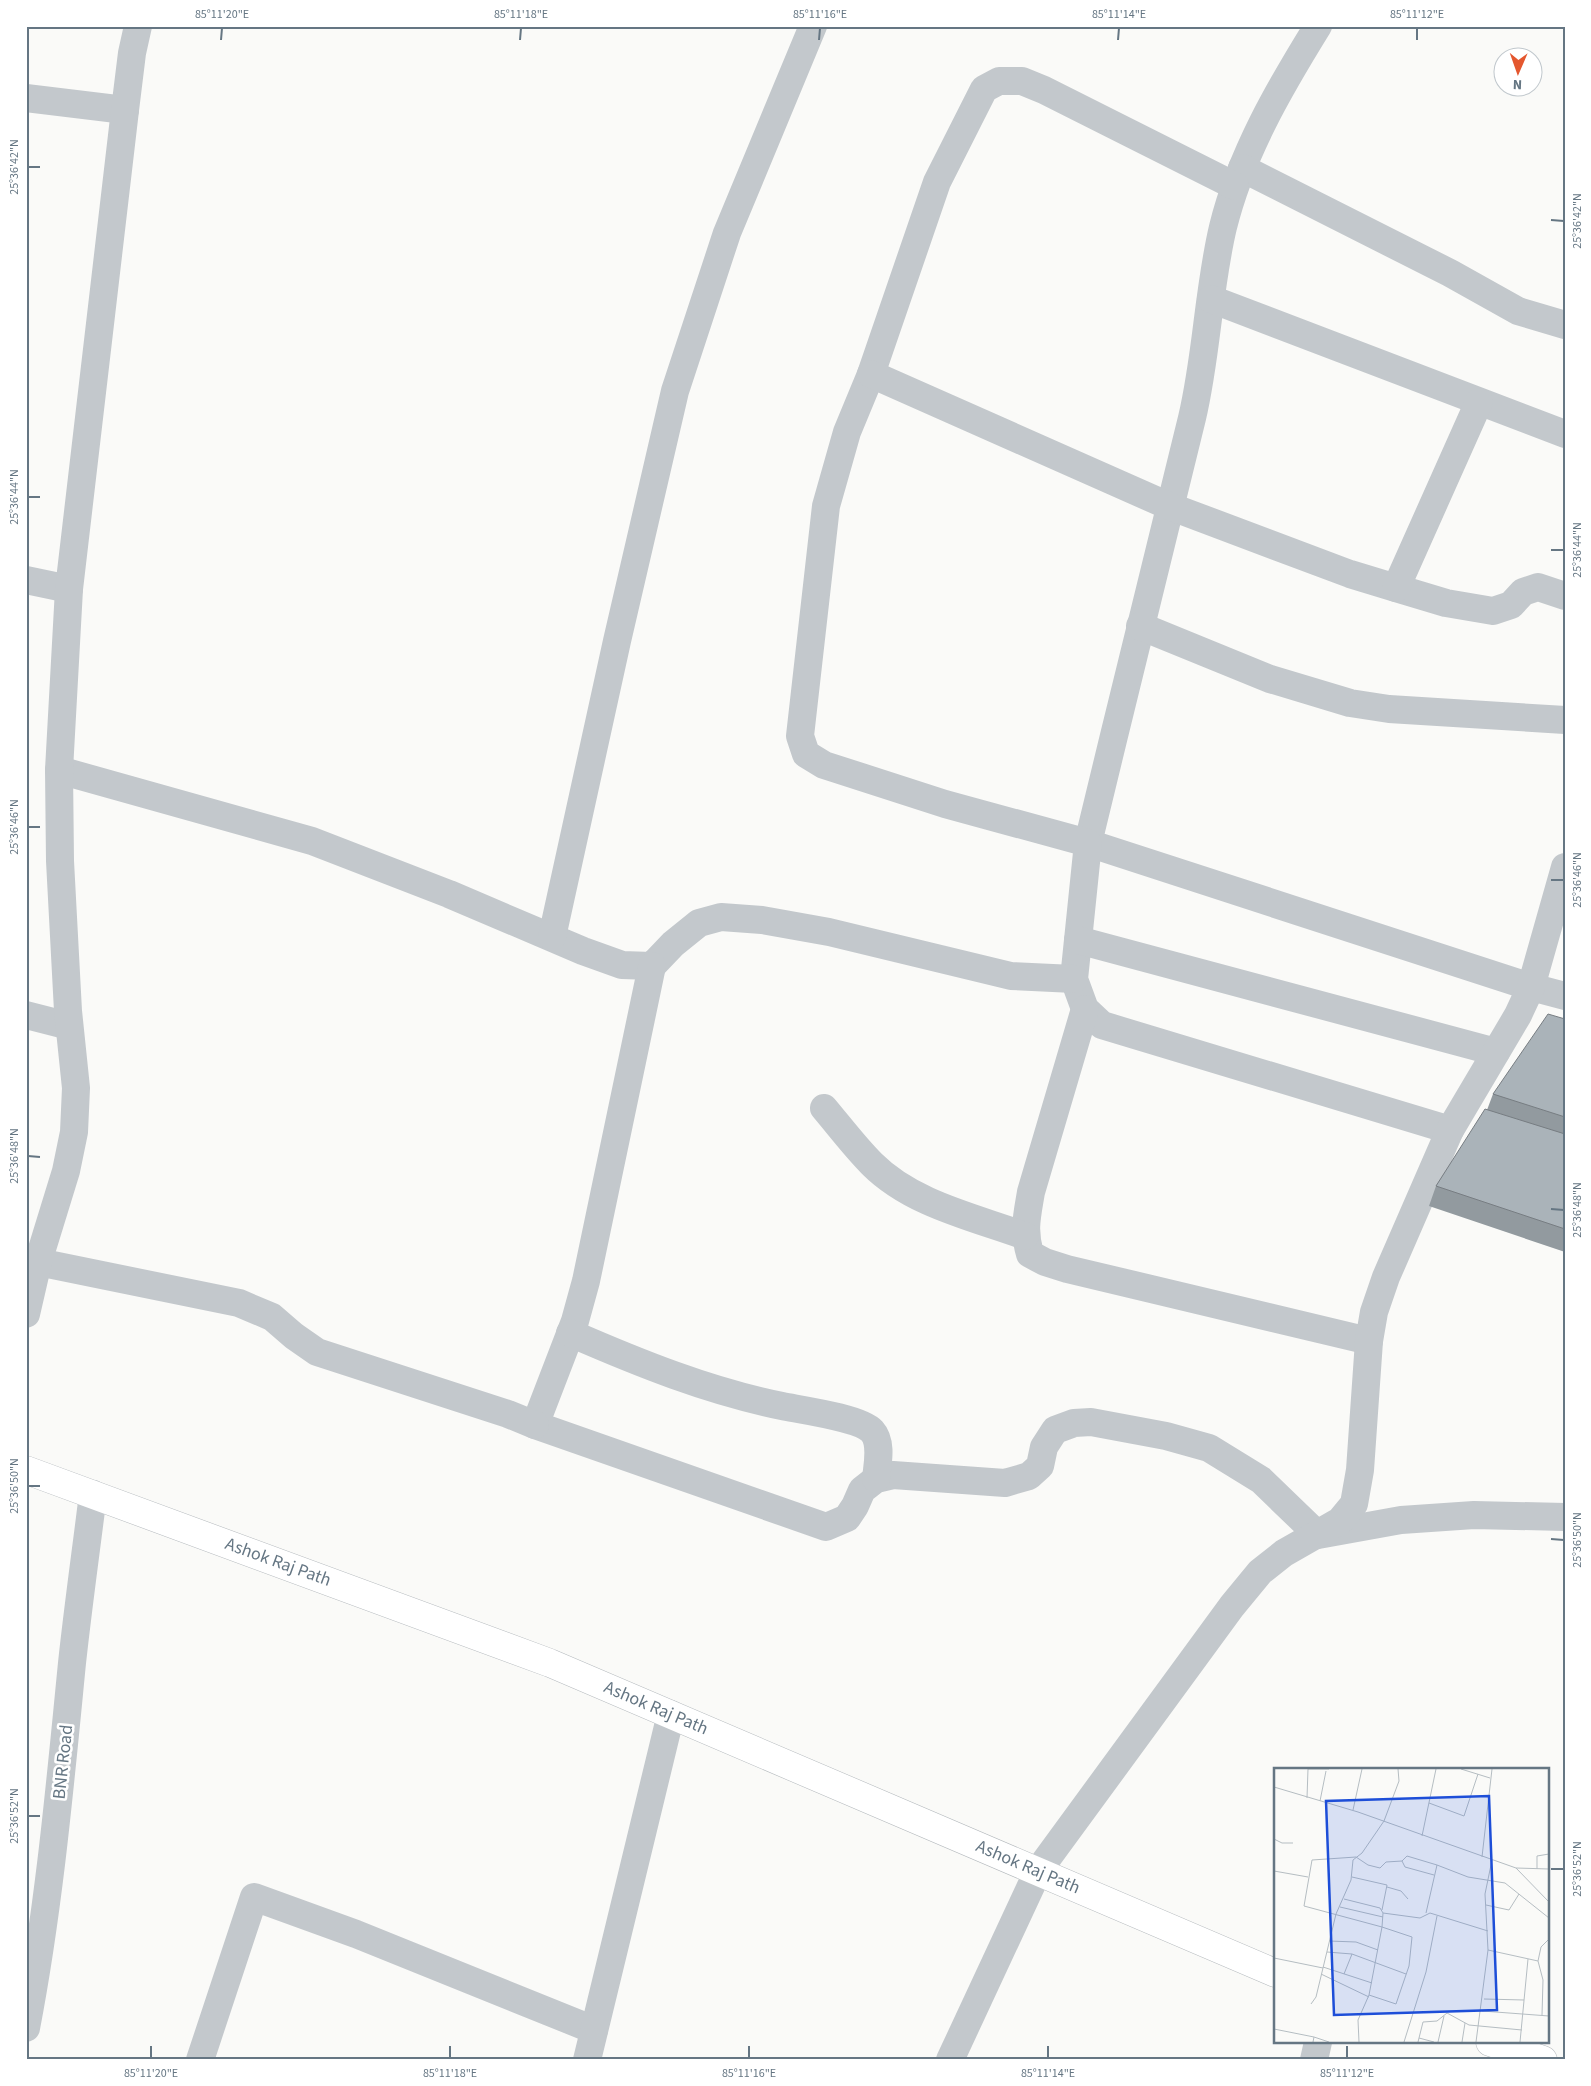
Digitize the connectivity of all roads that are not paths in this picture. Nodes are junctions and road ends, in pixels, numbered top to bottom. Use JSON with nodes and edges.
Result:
{"nodes":[{"id":1,"x":138,"y":26,"type":"edge"},
{"id":2,"x":813,"y":26,"type":"edge"},
{"id":3,"x":1318,"y":26,"type":"edge"},
{"id":4,"x":26,"y":98,"type":"edge"},
{"id":5,"x":125,"y":110,"type":"junction"},
{"id":6,"x":1239,"y":177,"type":"junction"},
{"id":7,"x":1211,"y":299,"type":"junction"},
{"id":8,"x":1565,"y":325,"type":"edge"},
{"id":9,"x":871,"y":374,"type":"junction"},
{"id":10,"x":1479,"y":402,"type":"junction"},
{"id":11,"x":1565,"y":434,"type":"edge"},
{"id":12,"x":1169,"y":506,"type":"junction"},
{"id":13,"x":26,"y":580,"type":"edge"},
{"id":14,"x":1396,"y":588,"type":"junction"},
{"id":15,"x":69,"y":589,"type":"junction"},
{"id":16,"x":1565,"y":596,"type":"edge"},
{"id":17,"x":1140,"y":626,"type":"junction"},
{"id":18,"x":1565,"y":720,"type":"edge"},
{"id":19,"x":59,"y":770,"type":"junction"},
{"id":20,"x":1088,"y":843,"type":"junction"},
{"id":21,"x":1565,"y":867,"type":"edge"},
{"id":22,"x":552,"y":937,"type":"junction"},
{"id":23,"x":1078,"y":940,"type":"junction"},
{"id":24,"x":652,"y":966,"type":"junction"},
{"id":25,"x":1074,"y":979,"type":"junction"},
{"id":26,"x":1531,"y":987,"type":"junction"},
{"id":27,"x":1565,"y":996,"type":"edge"},
{"id":28,"x":1085,"y":1009,"type":"junction"},
{"id":29,"x":26,"y":1015,"type":"edge"},
{"id":30,"x":69,"y":1026,"type":"junction"},
{"id":31,"x":1496,"y":1052,"type":"junction"},
{"id":32,"x":824,"y":1108,"type":"dead end"},
{"id":33,"x":1450,"y":1130,"type":"junction"},
{"id":34,"x":1025,"y":1236,"type":"junction"},
{"id":35,"x":32,"y":1262,"type":"edge"},
{"id":36,"x":26,"y":1314,"type":"edge"},
{"id":37,"x":570,"y":1333,"type":"junction"},
{"id":38,"x":1369,"y":1341,"type":"junction"},
{"id":39,"x":536,"y":1425,"type":"junction"},
{"id":40,"x":26,"y":1470,"type":"edge"},
{"id":41,"x":876,"y":1479,"type":"junction"},
{"id":42,"x":94,"y":1494,"type":"junction"},
{"id":43,"x":1565,"y":1517,"type":"edge"},
{"id":44,"x":1318,"y":1535,"type":"junction"},
{"id":45,"x":671,"y":1714,"type":"junction"},
{"id":46,"x":1038,"y":1872,"type":"junction"},
{"id":47,"x":1274,"y":1973,"type":"edge"},
{"id":48,"x":26,"y":2028,"type":"edge"},
{"id":49,"x":594,"y":2030,"type":"junction"},
{"id":50,"x":1318,"y":2044,"type":"edge"},
{"id":51,"x":1496,"y":2044,"type":"edge"},
{"id":52,"x":200,"y":2060,"type":"edge"},
{"id":53,"x":587,"y":2060,"type":"edge"},
{"id":54,"x":950,"y":2060,"type":"edge"},
{"id":55,"x":1314,"y":2060,"type":"edge"},
{"id":56,"x":1543,"y":2060,"type":"edge"}],
"edges":[{"from":1,"to":5,"type":"street"},
{"from":2,"to":22,"type":"street"},
{"from":3,"to":6,"type":"street"},
{"from":4,"to":5,"type":"street"},
{"from":5,"to":15,"type":"street"},
{"from":6,"to":7,"type":"street"},
{"from":6,"to":8,"type":"street"},
{"from":6,"to":9,"type":"street"},
{"from":7,"to":10,"type":"street"},
{"from":7,"to":12,"type":"street"},
{"from":9,"to":12,"type":"street"},
{"from":9,"to":20,"type":"street"},
{"from":10,"to":11,"type":"street"},
{"from":10,"to":14,"type":"street"},
{"from":12,"to":14,"type":"street"},
{"from":12,"to":17,"type":"street"},
{"from":13,"to":15,"type":"street"},
{"from":14,"to":16,"type":"street"},
{"from":15,"to":19,"type":"street"},
{"from":17,"to":18,"type":"street"},
{"from":17,"to":20,"type":"street"},
{"from":19,"to":22,"type":"street"},
{"from":19,"to":30,"type":"street"},
{"from":20,"to":23,"type":"street"},
{"from":20,"to":26,"type":"street"},
{"from":21,"to":26,"type":"street"},
{"from":22,"to":24,"type":"street"},
{"from":23,"to":25,"type":"street"},
{"from":23,"to":31,"type":"street"},
{"from":24,"to":25,"type":"street"},
{"from":24,"to":37,"type":"street"},
{"from":25,"to":28,"type":"street"},
{"from":26,"to":27,"type":"street"},
{"from":26,"to":31,"type":"street"},
{"from":28,"to":33,"type":"street"},
{"from":28,"to":34,"type":"street"},
{"from":29,"to":30,"type":"street"},
{"from":30,"to":35,"type":"street"},
{"from":31,"to":33,"type":"street"},
{"from":32,"to":34,"type":"street"},
{"from":33,"to":38,"type":"street"},
{"from":34,"to":38,"type":"street"},
{"from":35,"to":36,"type":"street"},
{"from":35,"to":39,"type":"street"},
{"from":37,"to":39,"type":"street"},
{"from":37,"to":41,"type":"street"},
{"from":38,"to":44,"type":"street"},
{"from":39,"to":41,"type":"street"},
{"from":40,"to":42,"type":"main road","name":"Ashok Raj Path"},
{"from":41,"to":44,"type":"street"},
{"from":42,"to":45,"type":"main road","name":"Ashok Raj Path"},
{"from":42,"to":48,"type":"street","name":"BNR Road"},
{"from":43,"to":44,"type":"street"},
{"from":44,"to":46,"type":"street"},
{"from":45,"to":46,"type":"main road","name":"Ashok Raj Path"},
{"from":45,"to":49,"type":"street"},
{"from":46,"to":47,"type":"main road","name":"Ashok Raj Path"},
{"from":46,"to":54,"type":"street"},
{"from":49,"to":52,"type":"street"},
{"from":49,"to":53,"type":"street"},
{"from":50,"to":55,"type":"street"},
{"from":51,"to":56,"type":"main road"}]}
